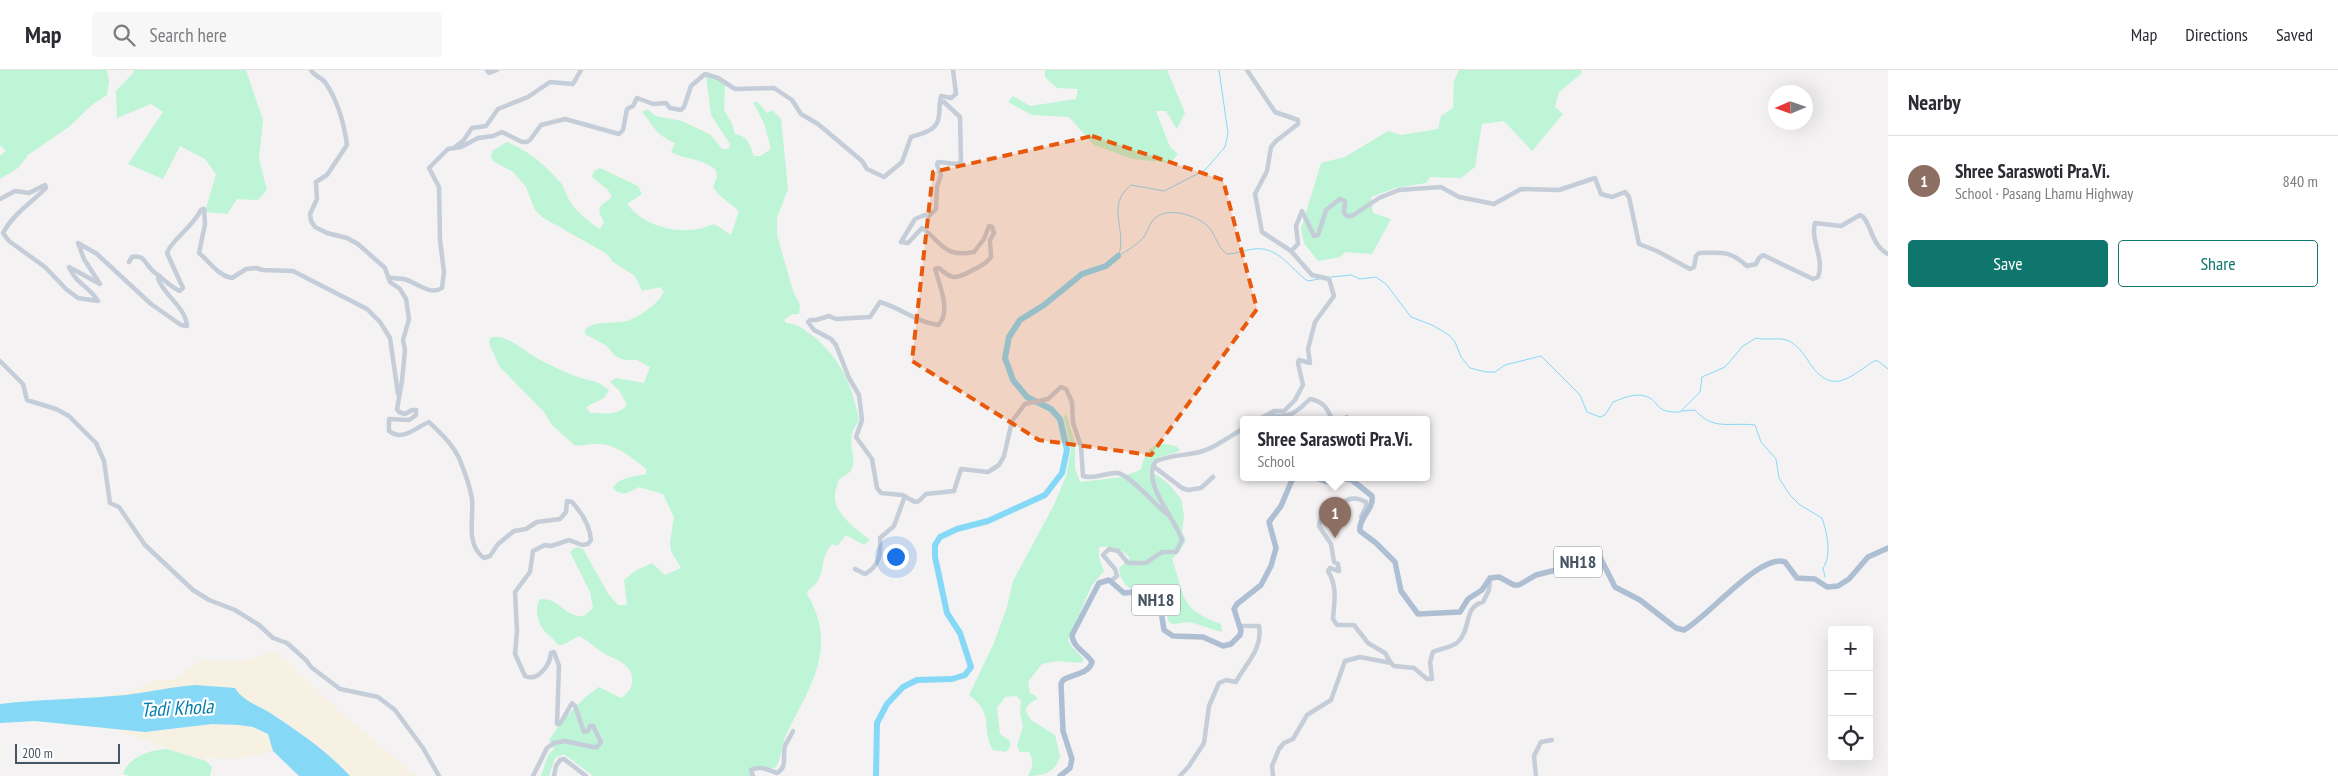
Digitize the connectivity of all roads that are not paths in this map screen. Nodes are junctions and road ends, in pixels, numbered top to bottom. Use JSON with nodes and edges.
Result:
{"nodes":[{"id":1,"x":311,"y":70,"type":"edge"},
{"id":2,"x":488,"y":70,"type":"edge"},
{"id":3,"x":497,"y":70,"type":"edge"},
{"id":4,"x":581,"y":70,"type":"edge"},
{"id":5,"x":953,"y":70,"type":"edge"},
{"id":6,"x":1247,"y":70,"type":"edge"},
{"id":7,"x":940,"y":102,"type":"junction"},
{"id":8,"x":454,"y":148,"type":"junction"},
{"id":9,"x":0,"y":199,"type":"edge"},
{"id":10,"x":1291,"y":251,"type":"junction"},
{"id":11,"x":1888,"y":254,"type":"edge"},
{"id":12,"x":129,"y":262,"type":"dead end"},
{"id":13,"x":160,"y":276,"type":"junction"},
{"id":14,"x":388,"y":277,"type":"junction"},
{"id":15,"x":0,"y":361,"type":"edge"},
{"id":16,"x":398,"y":396,"type":"junction"},
{"id":17,"x":1270,"y":415,"type":"joint"},
{"id":18,"x":1273,"y":416,"type":"edge"},
{"id":19,"x":1289,"y":416,"type":"edge"},
{"id":20,"x":1331,"y":416,"type":"edge"},
{"id":21,"x":1240,"y":430,"type":"edge"},
{"id":22,"x":1153,"y":466,"type":"junction"},
{"id":23,"x":1213,"y":477,"type":"dead end"},
{"id":24,"x":1292,"y":481,"type":"edge"},
{"id":25,"x":1353,"y":481,"type":"edge"},
{"id":26,"x":905,"y":496,"type":"junction"},
{"id":27,"x":1168,"y":515,"type":"junction"},
{"id":28,"x":1360,"y":524,"type":"junction"},
{"id":29,"x":1888,"y":548,"type":"edge"},
{"id":30,"x":855,"y":569,"type":"dead end"},
{"id":31,"x":1490,"y":578,"type":"junction"},
{"id":32,"x":1111,"y":580,"type":"junction"},
{"id":33,"x":1239,"y":626,"type":"junction"},
{"id":34,"x":1391,"y":663,"type":"junction"},
{"id":35,"x":793,"y":731,"type":"dead end"},
{"id":36,"x":1552,"y":740,"type":"dead end"},
{"id":37,"x":439,"y":776,"type":"edge"},
{"id":38,"x":533,"y":776,"type":"edge"},
{"id":39,"x":554,"y":776,"type":"edge"},
{"id":40,"x":586,"y":776,"type":"edge"},
{"id":41,"x":753,"y":776,"type":"edge"},
{"id":42,"x":1060,"y":776,"type":"edge"},
{"id":43,"x":1180,"y":776,"type":"edge"},
{"id":44,"x":1273,"y":776,"type":"edge"},
{"id":45,"x":1536,"y":776,"type":"edge"}],
"edges":[{"from":1,"to":14,"type":"street"},
{"from":2,"to":3,"type":"street"},
{"from":4,"to":8,"type":"street"},
{"from":5,"to":7,"type":"street"},
{"from":6,"to":10,"type":"street"},
{"from":7,"to":8,"type":"street"},
{"from":7,"to":26,"type":"street"},
{"from":8,"to":14,"type":"street"},
{"from":9,"to":13,"type":"street"},
{"from":10,"to":11,"type":"street"},
{"from":10,"to":17,"type":"street"},
{"from":12,"to":13,"type":"street"},
{"from":13,"to":16,"type":"street"},
{"from":14,"to":16,"type":"street"},
{"from":15,"to":37,"type":"street"},
{"from":16,"to":38,"type":"street"},
{"from":17,"to":18,"type":"street"},
{"from":19,"to":20,"type":"street"},
{"from":21,"to":22,"type":"street"},
{"from":22,"to":23,"type":"street"},
{"from":22,"to":27,"type":"street"},
{"from":24,"to":33,"type":"main road"},
{"from":25,"to":28,"type":"main road"},
{"from":26,"to":27,"type":"street"},
{"from":26,"to":30,"type":"street"},
{"from":27,"to":32,"type":"street"},
{"from":28,"to":31,"type":"main road"},
{"from":28,"to":34,"type":"street"},
{"from":29,"to":31,"type":"main road","number":"NH18"},
{"from":31,"to":34,"type":"street"},
{"from":32,"to":33,"type":"main road","number":"NH18"},
{"from":32,"to":42,"type":"main road","number":"NH18"},
{"from":33,"to":43,"type":"street"},
{"from":34,"to":44,"type":"street"},
{"from":35,"to":41,"type":"street"},
{"from":36,"to":45,"type":"street"},
{"from":39,"to":40,"type":"street"}]}
